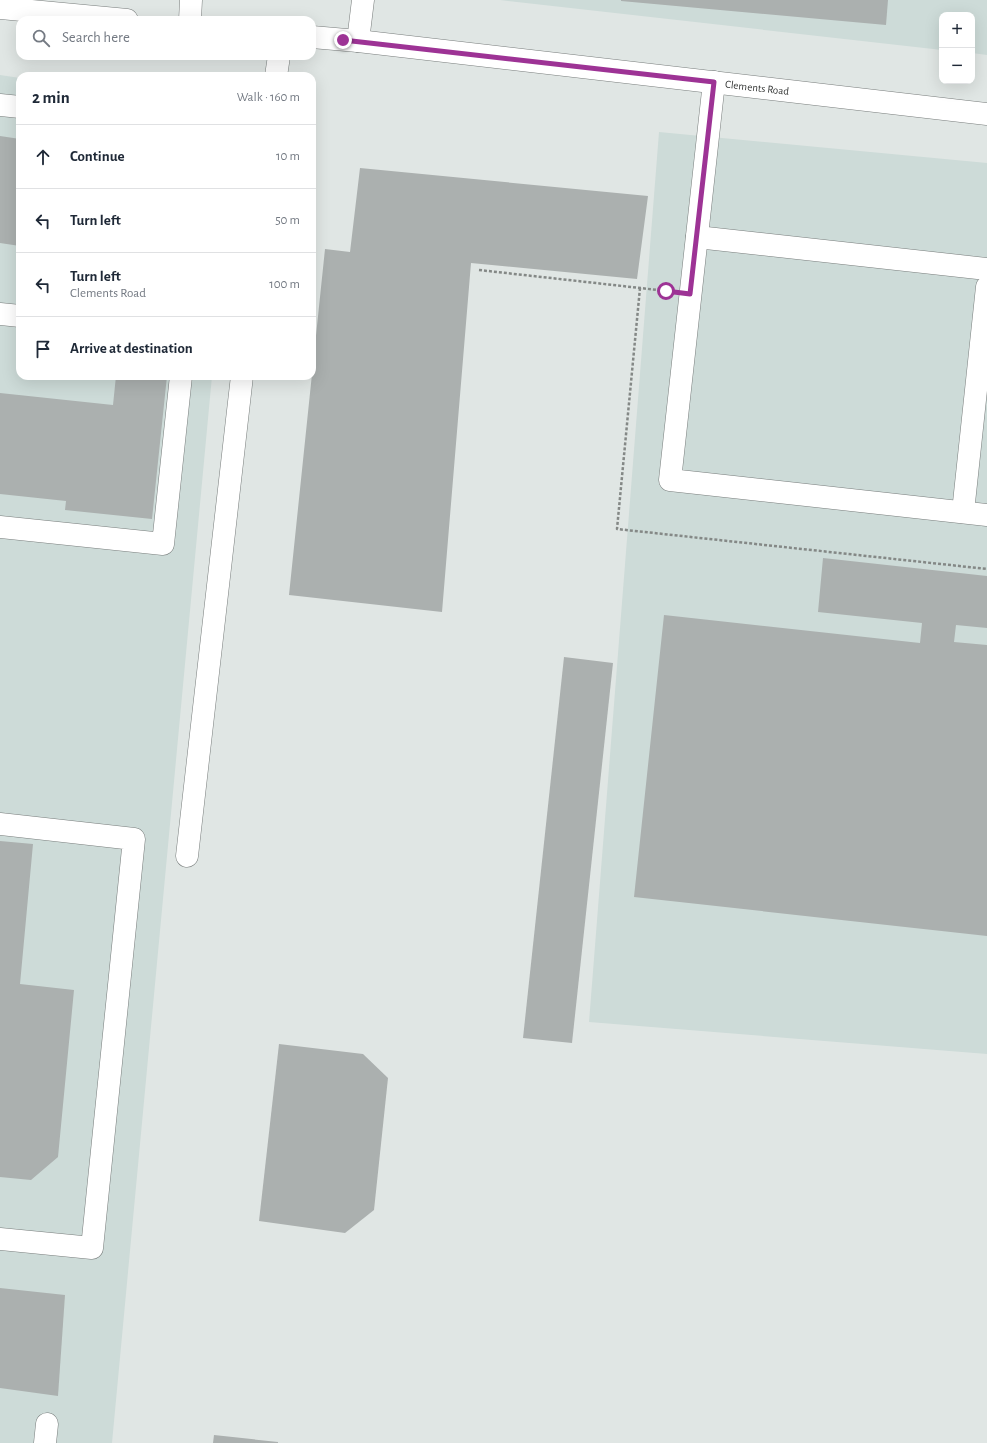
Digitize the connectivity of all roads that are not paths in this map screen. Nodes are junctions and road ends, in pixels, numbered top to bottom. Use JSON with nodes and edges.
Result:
{"nodes":[{"id":1,"x":191,"y":0,"type":"edge"},
{"id":2,"x":362,"y":0,"type":"edge"},
{"id":3,"x":0,"y":8,"type":"edge"},
{"id":4,"x":85,"y":16,"type":"edge"},
{"id":5,"x":190,"y":16,"type":"edge"},
{"id":6,"x":316,"y":37,"type":"edge"},
{"id":7,"x":358,"y":41,"type":"junction"},
{"id":8,"x":278,"y":60,"type":"edge"},
{"id":9,"x":277,"y":72,"type":"edge"},
{"id":10,"x":714,"y":82,"type":"junction"},
{"id":11,"x":0,"y":105,"type":"edge"},
{"id":12,"x":16,"y":107,"type":"edge"},
{"id":13,"x":987,"y":114,"type":"edge"},
{"id":14,"x":697,"y":237,"type":"junction"},
{"id":15,"x":987,"y":269,"type":"edge"},
{"id":16,"x":987,"y":287,"type":"edge"},
{"id":17,"x":0,"y":314,"type":"edge"},
{"id":18,"x":16,"y":316,"type":"edge"},
{"id":19,"x":181,"y":380,"type":"edge"},
{"id":20,"x":242,"y":380,"type":"edge"},
{"id":21,"x":963,"y":512,"type":"junction"},
{"id":22,"x":987,"y":515,"type":"edge"},
{"id":23,"x":0,"y":527,"type":"edge"},
{"id":24,"x":0,"y":824,"type":"edge"},
{"id":25,"x":187,"y":856,"type":"dead end"},
{"id":26,"x":0,"y":1239,"type":"edge"}],
"edges":[{"from":1,"to":5,"type":"street"},
{"from":2,"to":7,"type":"street"},
{"from":3,"to":4,"type":"street"},
{"from":6,"to":7,"type":"street","name":"Clements Road"},
{"from":7,"to":10,"type":"street","name":"Clements Road"},
{"from":8,"to":9,"type":"street"},
{"from":10,"to":13,"type":"street","name":"Clements Road"},
{"from":10,"to":14,"type":"street"},
{"from":11,"to":12,"type":"street"},
{"from":14,"to":15,"type":"street"},
{"from":14,"to":21,"type":"street"},
{"from":16,"to":21,"type":"street"},
{"from":17,"to":18,"type":"street"},
{"from":19,"to":23,"type":"street"},
{"from":20,"to":25,"type":"street"},
{"from":21,"to":22,"type":"street"},
{"from":24,"to":26,"type":"street"}]}
